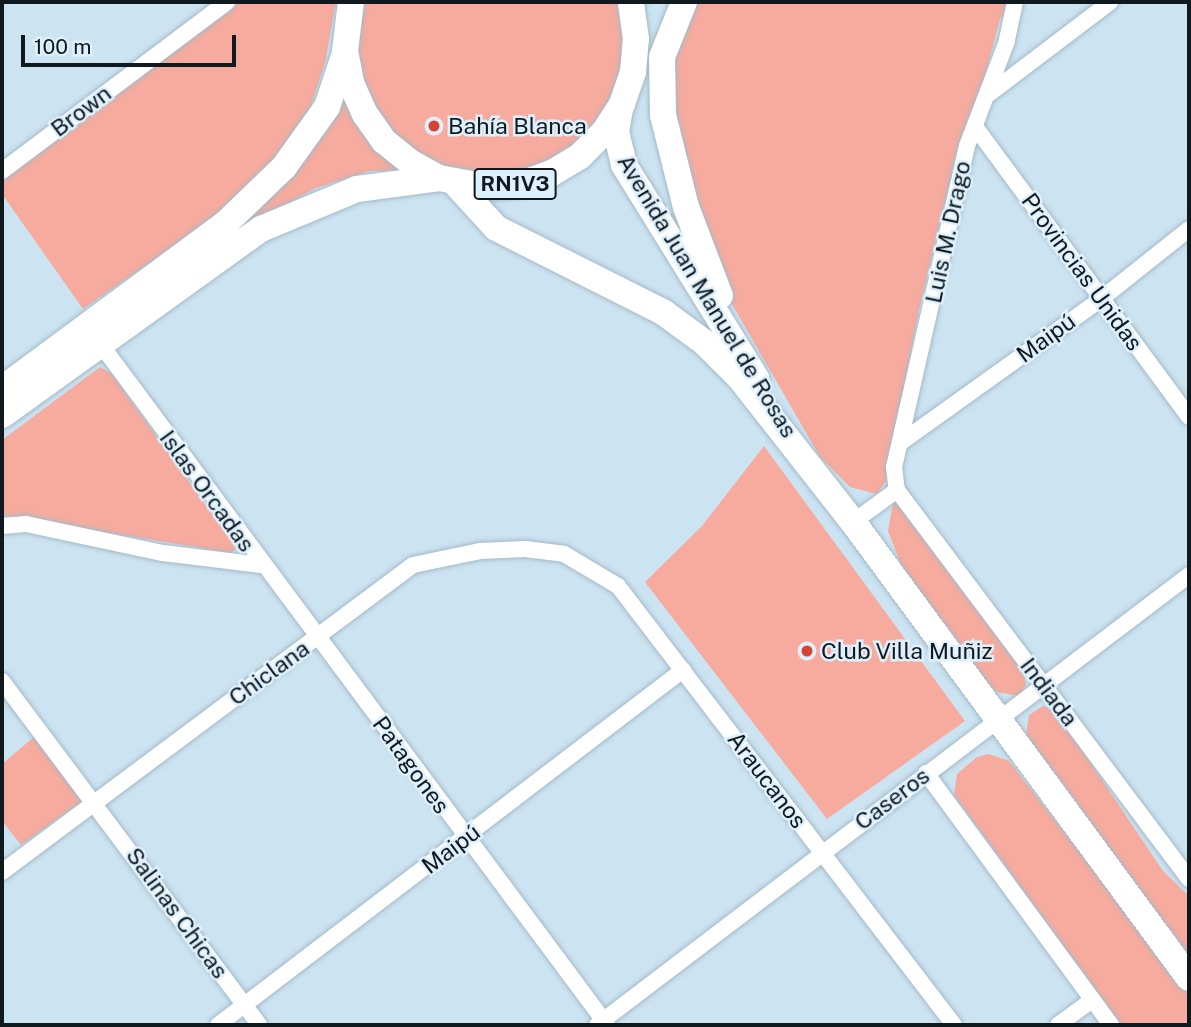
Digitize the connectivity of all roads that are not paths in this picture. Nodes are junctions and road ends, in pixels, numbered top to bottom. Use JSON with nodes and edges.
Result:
{"nodes":[{"id":1,"x":227,"y":2,"type":"edge"},
{"id":2,"x":351,"y":2,"type":"edge"},
{"id":3,"x":631,"y":2,"type":"edge"},
{"id":4,"x":673,"y":2,"type":"edge"},
{"id":5,"x":684,"y":2,"type":"edge"},
{"id":6,"x":1015,"y":2,"type":"edge"},
{"id":7,"x":1110,"y":2,"type":"edge"},
{"id":8,"x":345,"y":51,"type":"junction"},
{"id":9,"x":633,"y":72,"type":"junction"},
{"id":10,"x":989,"y":94,"type":"junction"},
{"id":11,"x":622,"y":104,"type":"junction"},
{"id":12,"x":976,"y":128,"type":"junction"},
{"id":13,"x":2,"y":171,"type":"edge"},
{"id":14,"x":447,"y":180,"type":"junction"},
{"id":15,"x":1189,"y":229,"type":"edge"},
{"id":16,"x":1101,"y":299,"type":"junction"},
{"id":17,"x":99,"y":342,"type":"junction"},
{"id":18,"x":747,"y":363,"type":"junction"},
{"id":19,"x":2,"y":389,"type":"edge"},
{"id":20,"x":2,"y":415,"type":"edge"},
{"id":21,"x":1189,"y":417,"type":"edge"},
{"id":22,"x":900,"y":443,"type":"junction"},
{"id":23,"x":796,"y":446,"type":"junction"},
{"id":24,"x":894,"y":467,"type":"joint"},
{"id":25,"x":897,"y":490,"type":"junction"},
{"id":26,"x":853,"y":522,"type":"junction"},
{"id":27,"x":2,"y":526,"type":"edge"},
{"id":28,"x":564,"y":554,"type":"joint"},
{"id":29,"x":261,"y":565,"type":"junction"},
{"id":30,"x":1189,"y":575,"type":"edge"},
{"id":31,"x":319,"y":637,"type":"junction"},
{"id":32,"x":683,"y":670,"type":"junction"},
{"id":33,"x":2,"y":681,"type":"edge"},
{"id":34,"x":1043,"y":685,"type":"junction"},
{"id":35,"x":997,"y":719,"type":"junction"},
{"id":36,"x":926,"y":773,"type":"junction"},
{"id":37,"x":95,"y":801,"type":"junction"},
{"id":38,"x":464,"y":839,"type":"junction"},
{"id":39,"x":822,"y":851,"type":"junction"},
{"id":40,"x":2,"y":872,"type":"edge"},
{"id":41,"x":1189,"y":879,"type":"edge"},
{"id":42,"x":1189,"y":978,"type":"edge"},
{"id":43,"x":1092,"y":1000,"type":"junction"},
{"id":44,"x":244,"y":1005,"type":"junction"},
{"id":45,"x":602,"y":1024,"type":"edge"},
{"id":46,"x":218,"y":1025,"type":"edge"},
{"id":47,"x":259,"y":1025,"type":"edge"},
{"id":48,"x":954,"y":1025,"type":"edge"},
{"id":49,"x":1058,"y":1025,"type":"edge"},
{"id":50,"x":1111,"y":1025,"type":"edge"}],
"edges":[{"from":1,"to":13,"type":"street","name":"Brown"},
{"from":2,"to":8,"type":"main road","number":"RN1V3"},
{"from":3,"to":9,"type":"main road","number":"RN1V3"},
{"from":4,"to":9,"type":"main road"},
{"from":5,"to":18,"type":"main road"},
{"from":6,"to":10,"type":"street","name":"Luis M. Drago"},
{"from":7,"to":10,"type":"street"},
{"from":8,"to":14,"type":"main road","number":"RN1V3"},
{"from":8,"to":19,"type":"main road","number":"RN1V3"},
{"from":9,"to":11,"type":"main road","number":"RN1V3"},
{"from":10,"to":12,"type":"street","name":"Luis M. Drago"},
{"from":11,"to":14,"type":"main road","number":"RN1V3"},
{"from":11,"to":18,"type":"main road","name":"Avenida Juan Manuel de Rosas"},
{"from":12,"to":16,"type":"street","name":"Provincias Unidas"},
{"from":12,"to":22,"type":"street","name":"Luis M. Drago"},
{"from":14,"to":17,"type":"main road","number":"RN1V3"},
{"from":14,"to":23,"type":"main road","name":"Avenida Juan Manuel de Rosas"},
{"from":15,"to":16,"type":"street","name":"Maipú"},
{"from":16,"to":21,"type":"street","name":"Provincias Unidas"},
{"from":16,"to":22,"type":"street","name":"Maipú"},
{"from":17,"to":20,"type":"main road","number":"RN1V3"},
{"from":17,"to":29,"type":"street","name":"Islas Orcadas"},
{"from":18,"to":23,"type":"main road","name":"Avenida Juan Manuel de Rosas"},
{"from":22,"to":24,"type":"street","name":"Luis M. Drago"},
{"from":23,"to":26,"type":"main road","name":"Avenida Juan Manuel de Rosas"},
{"from":24,"to":25,"type":"street","name":"Indiada"},
{"from":25,"to":26,"type":"street"},
{"from":25,"to":34,"type":"street","name":"Indiada"},
{"from":26,"to":35,"type":"main road","name":"Avenida Juan Manuel de Rosas"},
{"from":27,"to":29,"type":"street"},
{"from":28,"to":31,"type":"street","name":"Chiclana"},
{"from":28,"to":32,"type":"street","name":"Araucanos"},
{"from":29,"to":31,"type":"street","name":"Islas Orcadas"},
{"from":30,"to":34,"type":"street","name":"Caseros"},
{"from":31,"to":37,"type":"street","name":"Chiclana"},
{"from":31,"to":38,"type":"street","name":"Patagones"},
{"from":32,"to":38,"type":"street","name":"Maipú"},
{"from":32,"to":39,"type":"street","name":"Araucanos"},
{"from":33,"to":37,"type":"street","name":"Salinas Chicas"},
{"from":34,"to":35,"type":"street","name":"Caseros"},
{"from":34,"to":41,"type":"street","name":"Indiada"},
{"from":35,"to":36,"type":"street","name":"Caseros"},
{"from":35,"to":42,"type":"main road","name":"Avenida Juan Manuel de Rosas"},
{"from":36,"to":39,"type":"street","name":"Caseros"},
{"from":36,"to":43,"type":"street"},
{"from":37,"to":40,"type":"street","name":"Chiclana"},
{"from":37,"to":44,"type":"street","name":"Salinas Chicas"},
{"from":38,"to":44,"type":"street","name":"Maipú"},
{"from":38,"to":45,"type":"street","name":"Patagones"},
{"from":39,"to":45,"type":"street","name":"Caseros"},
{"from":39,"to":48,"type":"street","name":"Araucanos"},
{"from":43,"to":49,"type":"street"},
{"from":43,"to":50,"type":"street"},
{"from":44,"to":46,"type":"street","name":"Maipú"},
{"from":44,"to":47,"type":"street","name":"Salinas Chicas"}]}
